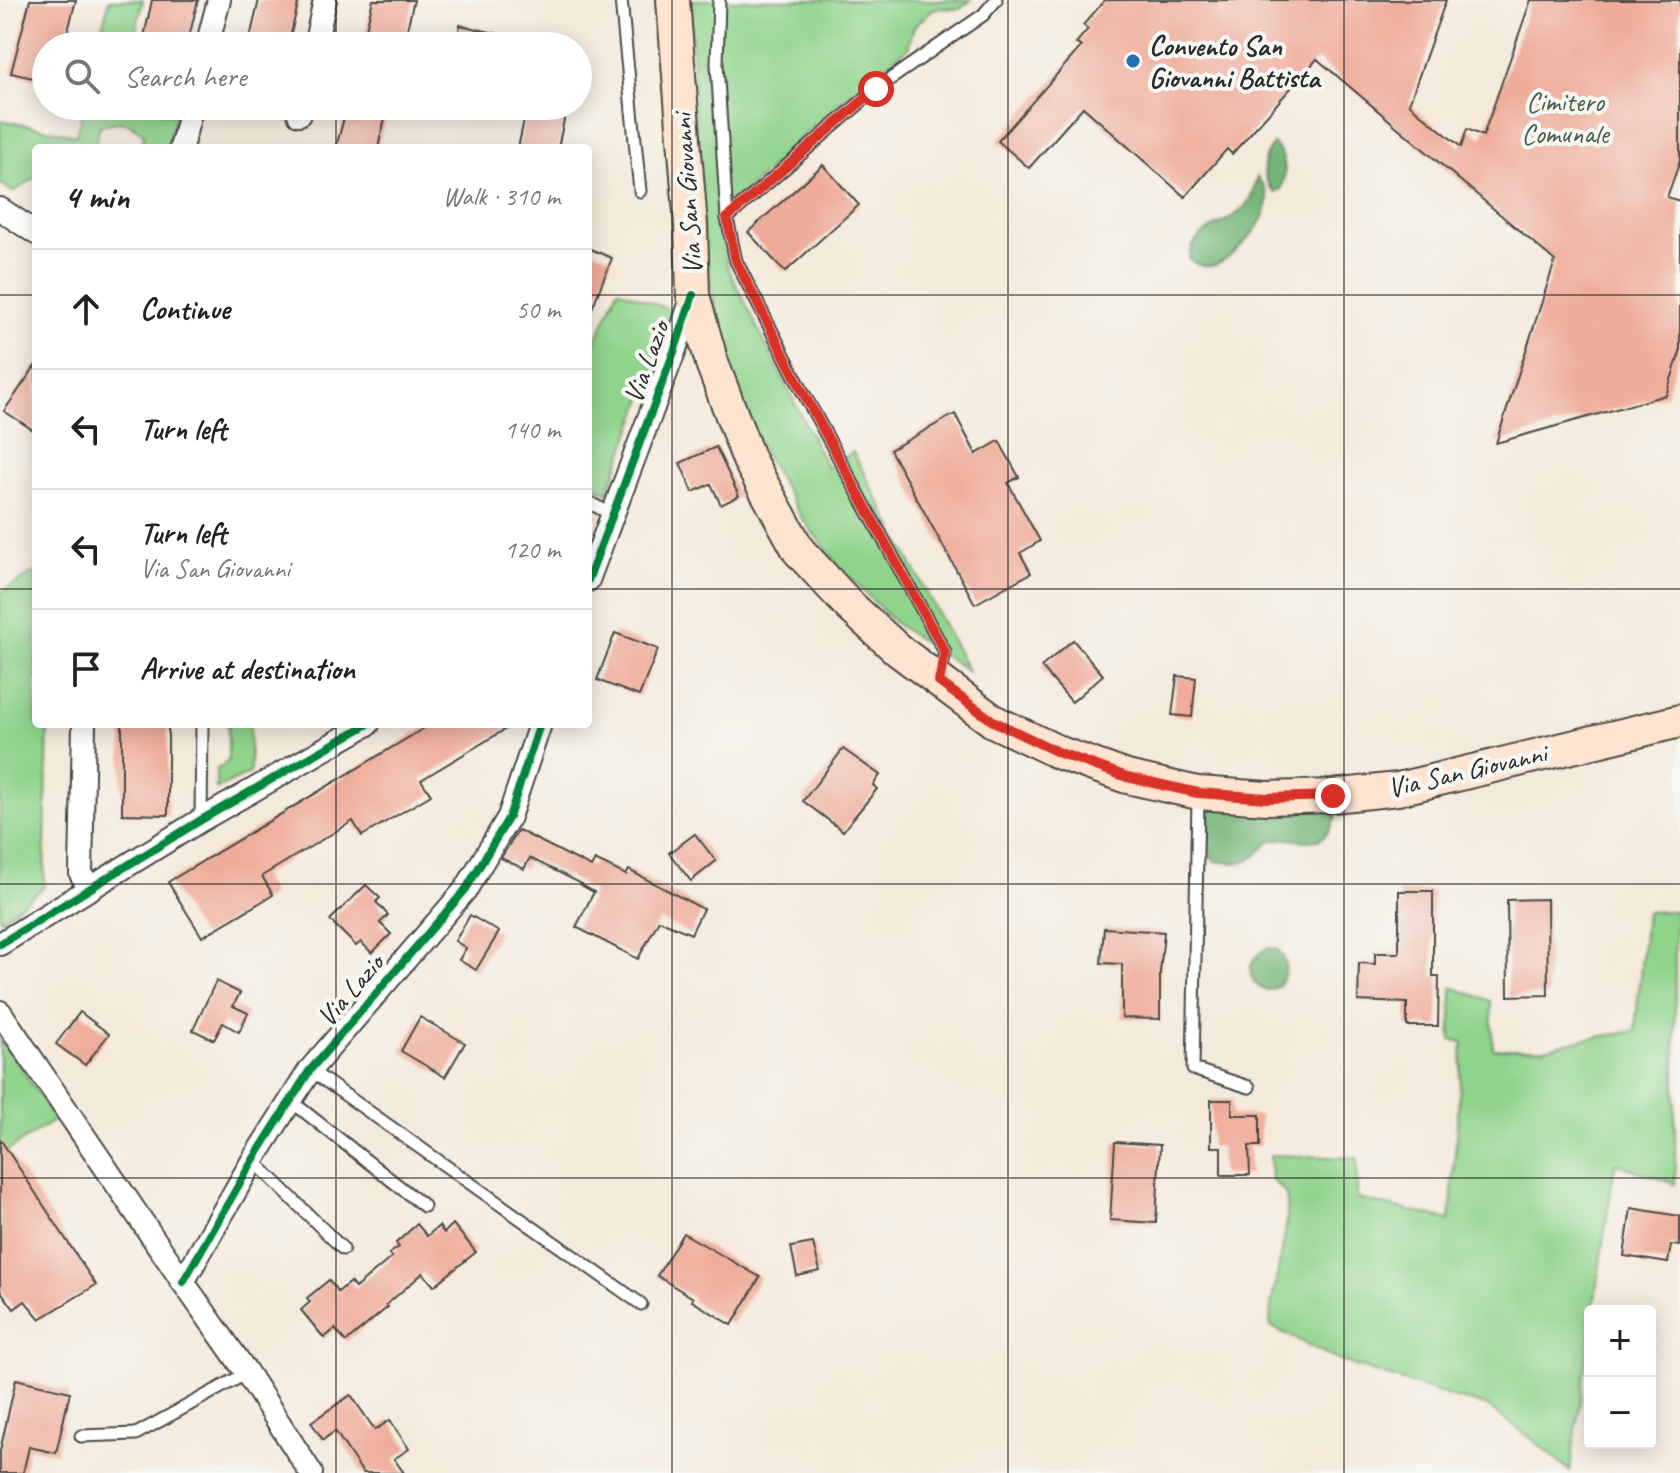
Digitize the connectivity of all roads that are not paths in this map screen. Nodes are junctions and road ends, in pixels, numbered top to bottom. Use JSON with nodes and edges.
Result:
{"nodes":[{"id":1,"x":219,"y":0,"type":"edge"},
{"id":2,"x":325,"y":0,"type":"edge"},
{"id":3,"x":621,"y":0,"type":"edge"},
{"id":4,"x":673,"y":0,"type":"edge"},
{"id":5,"x":719,"y":0,"type":"edge"},
{"id":6,"x":996,"y":0,"type":"edge"},
{"id":7,"x":211,"y":32,"type":"edge"},
{"id":8,"x":318,"y":32,"type":"edge"},
{"id":9,"x":188,"y":120,"type":"edge"},
{"id":10,"x":182,"y":144,"type":"edge"},
{"id":11,"x":640,"y":191,"type":"dead end"},
{"id":12,"x":0,"y":209,"type":"edge"},
{"id":13,"x":727,"y":218,"type":"junction"},
{"id":14,"x":32,"y":230,"type":"edge"},
{"id":15,"x":693,"y":295,"type":"junction"},
{"id":16,"x":592,"y":504,"type":"edge"},
{"id":17,"x":611,"y":514,"type":"junction"},
{"id":18,"x":592,"y":569,"type":"edge"},
{"id":19,"x":939,"y":682,"type":"junction"},
{"id":20,"x":1680,"y":721,"type":"edge"},
{"id":21,"x":84,"y":728,"type":"edge"},
{"id":22,"x":202,"y":728,"type":"edge"},
{"id":23,"x":361,"y":728,"type":"edge"},
{"id":24,"x":539,"y":728,"type":"edge"},
{"id":25,"x":1198,"y":793,"type":"junction"},
{"id":26,"x":201,"y":820,"type":"junction"},
{"id":27,"x":91,"y":888,"type":"junction"},
{"id":28,"x":0,"y":944,"type":"edge"},
{"id":29,"x":0,"y":1012,"type":"edge"},
{"id":30,"x":310,"y":1070,"type":"junction"},
{"id":31,"x":1249,"y":1087,"type":"dead end"},
{"id":32,"x":291,"y":1101,"type":"junction"},
{"id":33,"x":253,"y":1160,"type":"junction"},
{"id":34,"x":424,"y":1206,"type":"dead end"},
{"id":35,"x":343,"y":1249,"type":"dead end"},
{"id":36,"x":183,"y":1282,"type":"junction"},
{"id":37,"x":641,"y":1304,"type":"dead end"},
{"id":38,"x":247,"y":1373,"type":"junction"},
{"id":39,"x":81,"y":1436,"type":"dead end"},
{"id":40,"x":311,"y":1473,"type":"edge"}],
"edges":[{"from":1,"to":7,"type":"street"},
{"from":2,"to":8,"type":"street"},
{"from":3,"to":11,"type":"lane"},
{"from":4,"to":15,"type":"main road","name":"Via San Giovanni"},
{"from":5,"to":13,"type":"lane"},
{"from":6,"to":13,"type":"lane"},
{"from":9,"to":10,"type":"street"},
{"from":12,"to":14,"type":"street"},
{"from":13,"to":19,"type":"lane"},
{"from":15,"to":17,"type":"street","name":"Via Lazio"},
{"from":15,"to":19,"type":"main road","name":"Via San Giovanni"},
{"from":16,"to":17,"type":"lane"},
{"from":17,"to":18,"type":"street","name":"Via Lazio"},
{"from":19,"to":25,"type":"main road","name":"Via San Giovanni"},
{"from":20,"to":25,"type":"main road","name":"Via San Giovanni"},
{"from":21,"to":27,"type":"street"},
{"from":22,"to":26,"type":"lane"},
{"from":23,"to":26,"type":"street"},
{"from":24,"to":30,"type":"street","name":"Via Lazio"},
{"from":25,"to":31,"type":"lane"},
{"from":26,"to":27,"type":"street"},
{"from":27,"to":28,"type":"street"},
{"from":29,"to":36,"type":"street"},
{"from":30,"to":32,"type":"street","name":"Via Lazio"},
{"from":30,"to":37,"type":"lane"},
{"from":32,"to":33,"type":"street","name":"Via Lazio"},
{"from":32,"to":34,"type":"lane"},
{"from":33,"to":35,"type":"lane"},
{"from":33,"to":36,"type":"street","name":"Via Lazio"},
{"from":36,"to":38,"type":"street"},
{"from":38,"to":39,"type":"lane"},
{"from":38,"to":40,"type":"street"}]}
